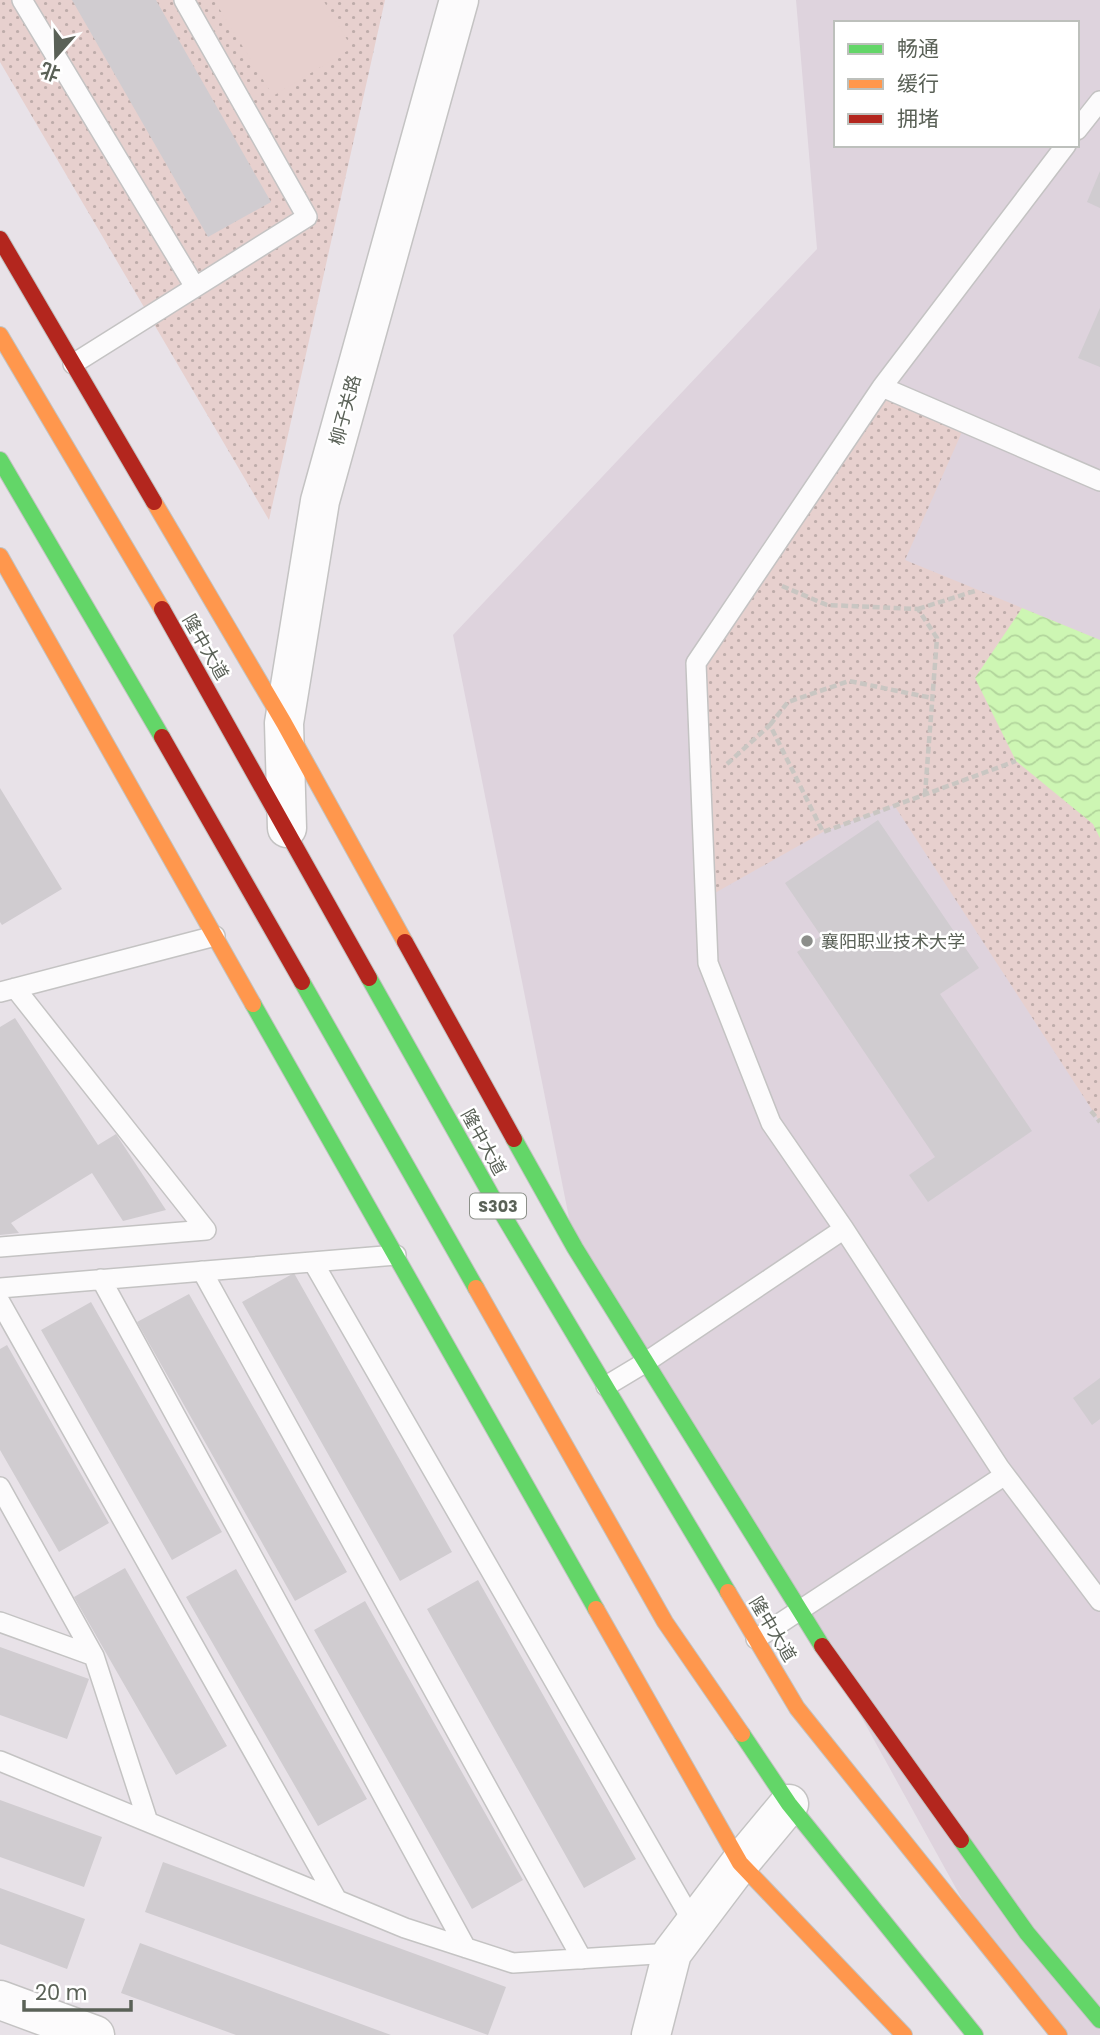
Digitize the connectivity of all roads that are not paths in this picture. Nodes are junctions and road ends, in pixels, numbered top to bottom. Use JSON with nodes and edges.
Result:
{"nodes":[{"id":1,"x":22,"y":0,"type":"edge"},
{"id":2,"x":184,"y":0,"type":"edge"},
{"id":3,"x":459,"y":0,"type":"edge"},
{"id":4,"x":1100,"y":100,"type":"edge"},
{"id":5,"x":1079,"y":127,"type":"edge"},
{"id":6,"x":1064,"y":147,"type":"edge"},
{"id":7,"x":0,"y":239,"type":"edge"},
{"id":8,"x":195,"y":287,"type":"junction"},
{"id":9,"x":0,"y":335,"type":"edge"},
{"id":10,"x":67,"y":366,"type":"junction"},
{"id":11,"x":882,"y":387,"type":"junction"},
{"id":12,"x":0,"y":460,"type":"edge"},
{"id":13,"x":1100,"y":481,"type":"edge"},
{"id":14,"x":0,"y":555,"type":"edge"},
{"id":15,"x":284,"y":723,"type":"junction"},
{"id":16,"x":287,"y":828,"type":"junction"},
{"id":17,"x":221,"y":933,"type":"junction"},
{"id":18,"x":8,"y":990,"type":"edge"},
{"id":19,"x":844,"y":1228,"type":"junction"},
{"id":20,"x":0,"y":1247,"type":"edge"},
{"id":21,"x":402,"y":1251,"type":"junction"},
{"id":22,"x":313,"y":1262,"type":"junction"},
{"id":23,"x":202,"y":1270,"type":"junction"},
{"id":24,"x":101,"y":1279,"type":"junction"},
{"id":25,"x":0,"y":1287,"type":"edge"},
{"id":26,"x":0,"y":1302,"type":"edge"},
{"id":27,"x":646,"y":1362,"type":"junction"},
{"id":28,"x":606,"y":1386,"type":"junction"},
{"id":29,"x":1005,"y":1475,"type":"junction"},
{"id":30,"x":0,"y":1487,"type":"edge"},
{"id":31,"x":1100,"y":1601,"type":"edge"},
{"id":32,"x":800,"y":1611,"type":"junction"},
{"id":33,"x":0,"y":1622,"type":"edge"},
{"id":34,"x":756,"y":1639,"type":"junction"},
{"id":35,"x":94,"y":1656,"type":"junction"},
{"id":36,"x":0,"y":1761,"type":"edge"},
{"id":37,"x":789,"y":1804,"type":"junction"},
{"id":38,"x":148,"y":1822,"type":"junction"},
{"id":39,"x":740,"y":1863,"type":"junction"},
{"id":40,"x":337,"y":1900,"type":"junction"},
{"id":41,"x":683,"y":1938,"type":"junction"},
{"id":42,"x":466,"y":1948,"type":"junction"},
{"id":43,"x":582,"y":1959,"type":"junction"},
{"id":44,"x":0,"y":2000,"type":"edge"},
{"id":45,"x":1100,"y":2020,"type":"edge"},
{"id":46,"x":95,"y":2035,"type":"edge"},
{"id":47,"x":651,"y":2035,"type":"edge"},
{"id":48,"x":905,"y":2035,"type":"edge"},
{"id":49,"x":975,"y":2035,"type":"edge"},
{"id":50,"x":1059,"y":2035,"type":"edge"}],
"edges":[{"from":1,"to":8,"type":"lane"},
{"from":2,"to":8,"type":"lane"},
{"from":3,"to":15,"type":"street","name":"柳子关路"},
{"from":4,"to":5,"type":"lane"},
{"from":6,"to":11,"type":"lane"},
{"from":7,"to":10,"type":"main road"},
{"from":8,"to":10,"type":"lane"},
{"from":9,"to":16,"type":"main road","name":"隆中大道","number":"S303"},
{"from":10,"to":15,"type":"main road"},
{"from":11,"to":13,"type":"lane"},
{"from":11,"to":19,"type":"lane"},
{"from":12,"to":37,"type":"main road"},
{"from":14,"to":17,"type":"main road"},
{"from":15,"to":16,"type":"street","name":"柳子关路"},
{"from":15,"to":27,"type":"main road"},
{"from":16,"to":28,"type":"main road","name":"隆中大道","number":"S303"},
{"from":17,"to":18,"type":"lane"},
{"from":17,"to":21,"type":"main road"},
{"from":18,"to":20,"type":"lane"},
{"from":19,"to":27,"type":"lane"},
{"from":19,"to":29,"type":"lane"},
{"from":21,"to":22,"type":"lane"},
{"from":21,"to":39,"type":"main road"},
{"from":22,"to":23,"type":"lane"},
{"from":22,"to":41,"type":"lane"},
{"from":23,"to":24,"type":"lane"},
{"from":23,"to":43,"type":"lane"},
{"from":24,"to":25,"type":"lane"},
{"from":24,"to":42,"type":"lane"},
{"from":26,"to":40,"type":"lane"},
{"from":27,"to":28,"type":"lane"},
{"from":27,"to":32,"type":"main road"},
{"from":28,"to":34,"type":"main road","name":"隆中大道","number":"S303"},
{"from":29,"to":31,"type":"lane"},
{"from":29,"to":32,"type":"lane"},
{"from":30,"to":35,"type":"lane"},
{"from":32,"to":34,"type":"lane"},
{"from":32,"to":45,"type":"main road"},
{"from":33,"to":35,"type":"lane"},
{"from":34,"to":50,"type":"main road","name":"隆中大道","number":"S303"},
{"from":35,"to":38,"type":"lane"},
{"from":36,"to":38,"type":"lane"},
{"from":37,"to":39,"type":"street"},
{"from":37,"to":49,"type":"main road"},
{"from":38,"to":40,"type":"lane"},
{"from":39,"to":41,"type":"street"},
{"from":39,"to":48,"type":"main road"},
{"from":40,"to":42,"type":"lane"},
{"from":41,"to":43,"type":"lane"},
{"from":41,"to":47,"type":"street"},
{"from":42,"to":43,"type":"lane"},
{"from":44,"to":46,"type":"street"}]}
